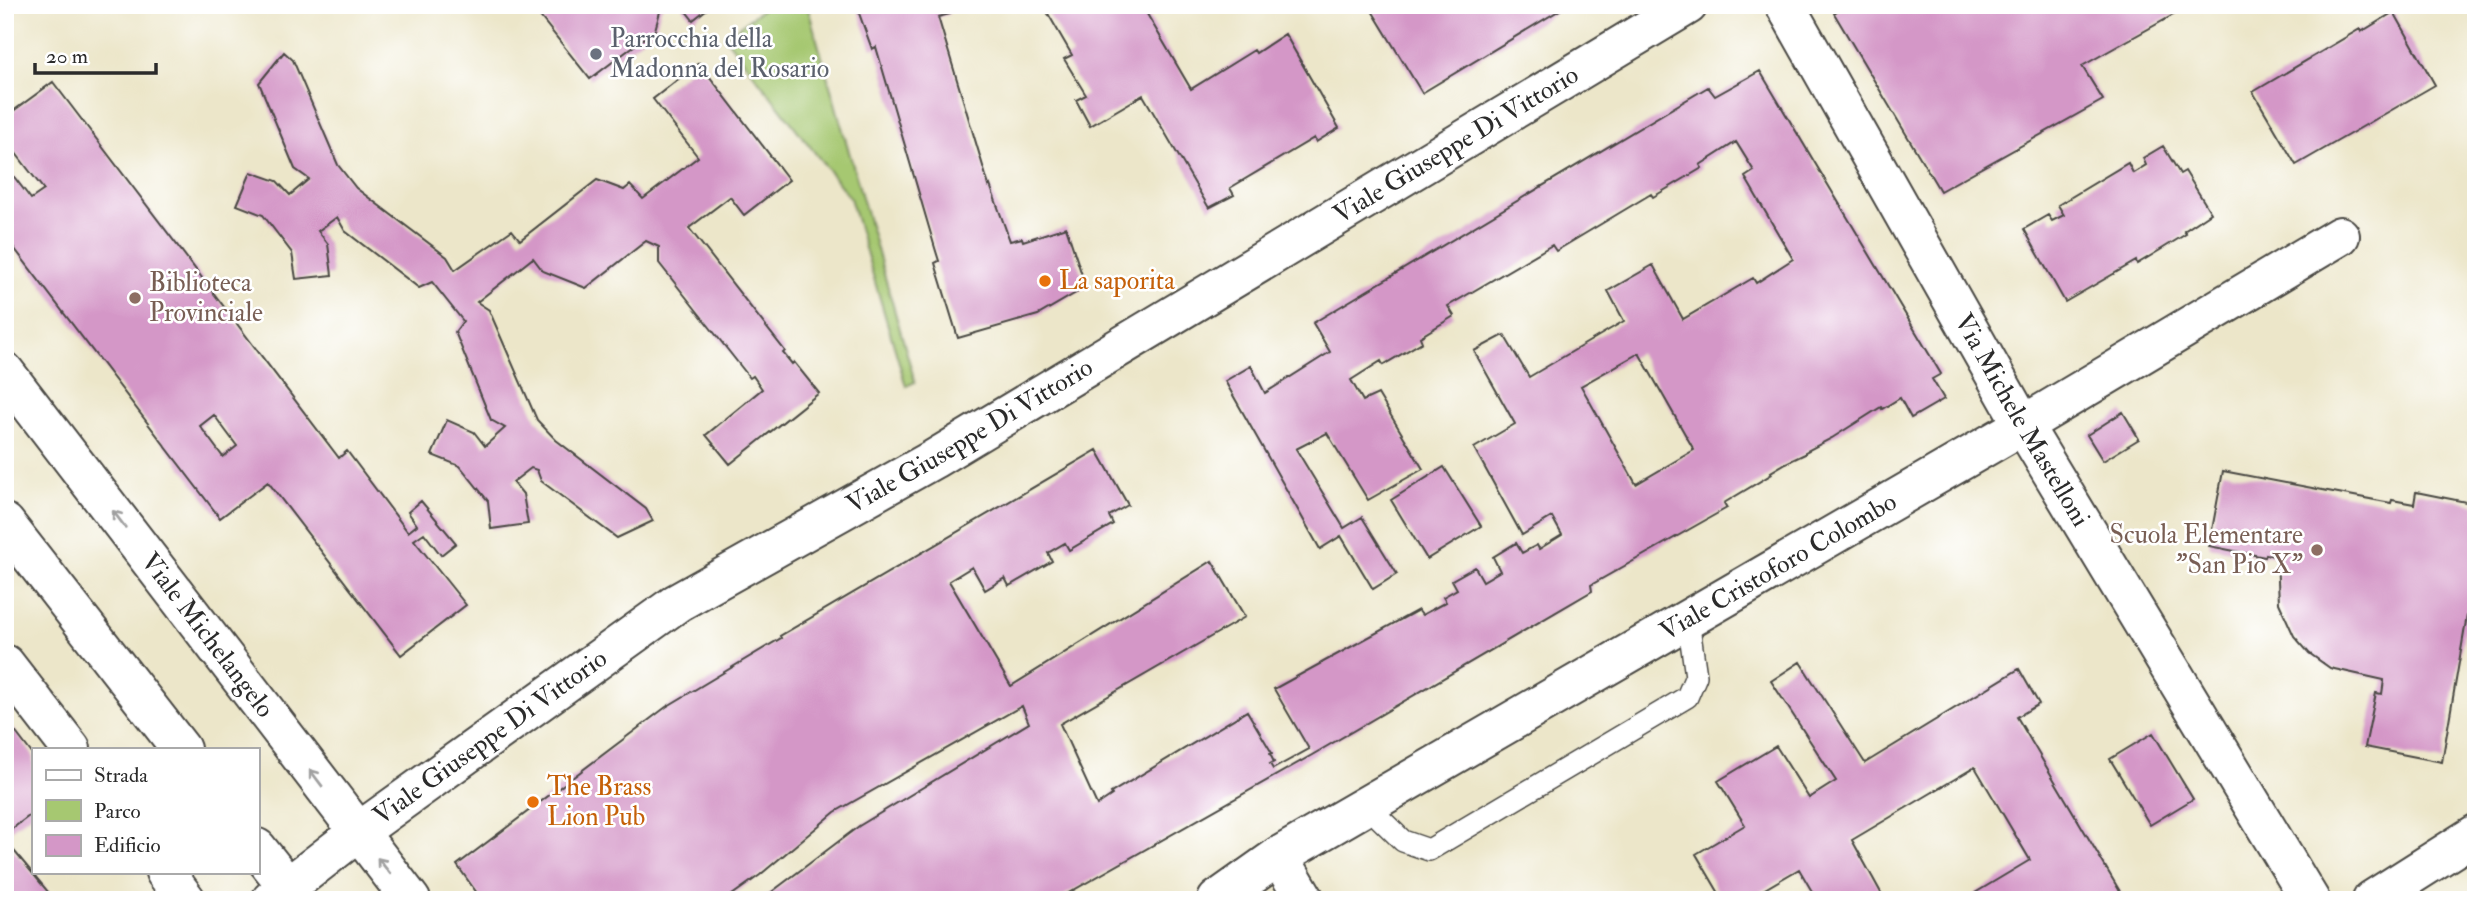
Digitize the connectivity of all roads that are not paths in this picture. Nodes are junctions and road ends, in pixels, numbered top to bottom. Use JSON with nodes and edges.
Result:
{"nodes":[{"id":1,"x":1688,"y":5,"type":"edge"},
{"id":2,"x":1785,"y":5,"type":"edge"},
{"id":3,"x":2340,"y":236,"type":"dead end"},
{"id":4,"x":5,"y":372,"type":"edge"},
{"id":5,"x":2023,"y":425,"type":"junction"},
{"id":6,"x":5,"y":523,"type":"edge"},
{"id":7,"x":1688,"y":620,"type":"junction"},
{"id":8,"x":5,"y":664,"type":"edge"},
{"id":9,"x":70,"y":748,"type":"edge"},
{"id":10,"x":180,"y":748,"type":"edge"},
{"id":11,"x":1366,"y":805,"type":"junction"},
{"id":12,"x":357,"y":833,"type":"junction"},
{"id":13,"x":2476,"y":834,"type":"edge"},
{"id":14,"x":259,"y":851,"type":"edge"},
{"id":15,"x":1279,"y":856,"type":"junction"},
{"id":16,"x":166,"y":874,"type":"edge"},
{"id":17,"x":286,"y":895,"type":"edge"},
{"id":18,"x":186,"y":900,"type":"edge"},
{"id":19,"x":411,"y":900,"type":"edge"},
{"id":20,"x":1217,"y":900,"type":"edge"},
{"id":21,"x":1305,"y":900,"type":"edge"},
{"id":22,"x":2310,"y":900,"type":"edge"},
{"id":23,"x":2372,"y":900,"type":"edge"}],
"edges":[{"from":1,"to":12,"type":"street","name":"Viale Giuseppe Di Vittorio"},
{"from":2,"to":5,"type":"street","name":"Via Michele Mastelloni"},
{"from":3,"to":5,"type":"street","name":"Viale Cristoforo Colombo"},
{"from":12,"to":4,"type":"street","name":"Viale Michelangelo","one_way":true},
{"from":5,"to":7,"type":"street","name":"Viale Cristoforo Colombo"},
{"from":5,"to":22,"type":"street","name":"Via Michele Mastelloni"},
{"from":6,"to":10,"type":"street"},
{"from":7,"to":11,"type":"street","name":"Viale Cristoforo Colombo"},
{"from":7,"to":11,"type":"lane"},
{"from":8,"to":9,"type":"street"},
{"from":11,"to":15,"type":"street","name":"Viale Cristoforo Colombo"},
{"from":12,"to":17,"type":"street","name":"Viale Giuseppe Di Vittorio"},
{"from":19,"to":12,"type":"street","name":"Viale Michelangelo","one_way":true},
{"from":13,"to":23,"type":"street"},
{"from":14,"to":17,"type":"street"},
{"from":15,"to":20,"type":"street","name":"Viale Cristoforo Colombo"},
{"from":15,"to":21,"type":"street"},
{"from":16,"to":18,"type":"street"}]}
